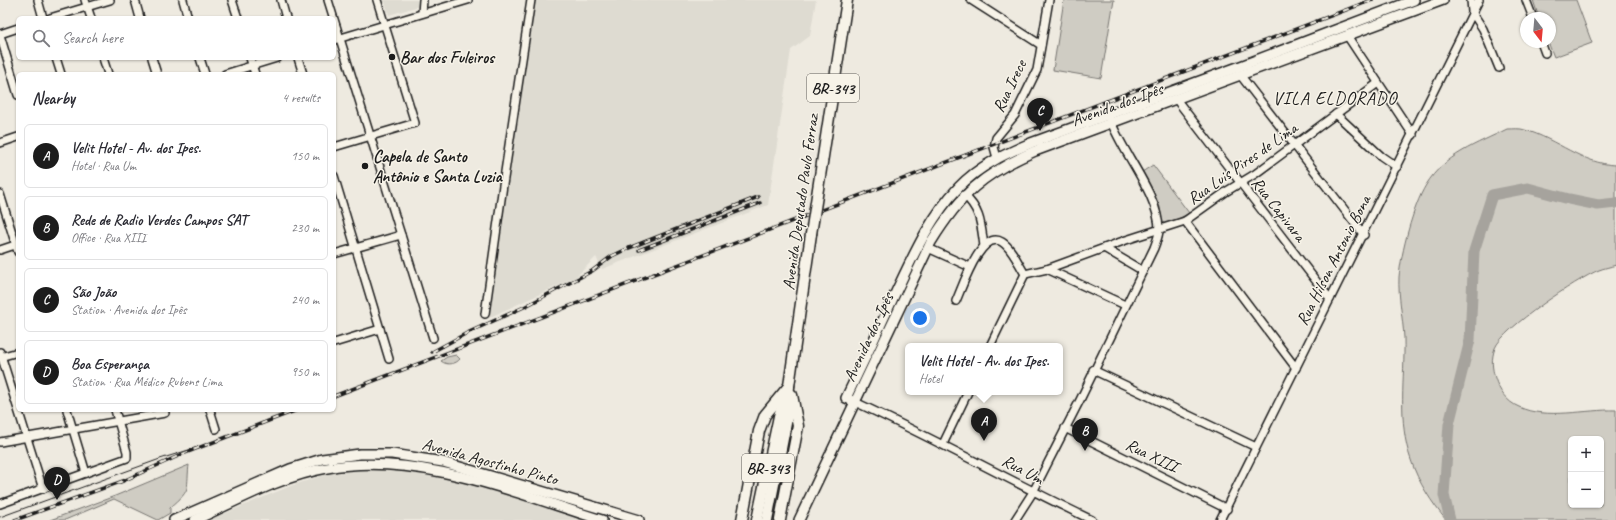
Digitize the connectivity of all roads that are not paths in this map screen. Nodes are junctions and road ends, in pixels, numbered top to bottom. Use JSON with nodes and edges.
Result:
{"nodes":[{"id":1,"x":38,"y":0,"type":"edge"},
{"id":2,"x":110,"y":0,"type":"edge"},
{"id":3,"x":135,"y":0,"type":"edge"},
{"id":4,"x":183,"y":0,"type":"edge"},
{"id":5,"x":232,"y":0,"type":"edge"},
{"id":6,"x":281,"y":0,"type":"edge"},
{"id":7,"x":328,"y":0,"type":"edge"},
{"id":8,"x":377,"y":0,"type":"edge"},
{"id":9,"x":423,"y":0,"type":"edge"},
{"id":10,"x":468,"y":0,"type":"edge"},
{"id":11,"x":531,"y":0,"type":"edge"},
{"id":12,"x":847,"y":0,"type":"edge"},
{"id":13,"x":1048,"y":0,"type":"edge"},
{"id":14,"x":1414,"y":0,"type":"edge"},
{"id":15,"x":1442,"y":0,"type":"edge"},
{"id":16,"x":1471,"y":0,"type":"edge"},
{"id":17,"x":1479,"y":0,"type":"edge"},
{"id":18,"x":1526,"y":0,"type":"edge"},
{"id":19,"x":974,"y":1,"type":"edge"},
{"id":20,"x":86,"y":3,"type":"edge"},
{"id":21,"x":1472,"y":12,"type":"junction"},
{"id":22,"x":1531,"y":12,"type":"edge"},
{"id":23,"x":422,"y":13,"type":"junction"},
{"id":24,"x":42,"y":16,"type":"edge"},
{"id":25,"x":55,"y":16,"type":"edge"},
{"id":26,"x":90,"y":16,"type":"edge"},
{"id":27,"x":139,"y":16,"type":"edge"},
{"id":28,"x":187,"y":16,"type":"edge"},
{"id":29,"x":237,"y":16,"type":"edge"},
{"id":30,"x":285,"y":16,"type":"edge"},
{"id":31,"x":332,"y":16,"type":"edge"},
{"id":32,"x":385,"y":25,"type":"junction"},
{"id":33,"x":16,"y":29,"type":"edge"},
{"id":34,"x":0,"y":34,"type":"edge"},
{"id":35,"x":1348,"y":37,"type":"junction"},
{"id":36,"x":337,"y":40,"type":"edge"},
{"id":37,"x":1041,"y":45,"type":"junction"},
{"id":38,"x":1543,"y":48,"type":"edge"},
{"id":39,"x":1545,"y":53,"type":"dead end"},
{"id":40,"x":57,"y":60,"type":"edge"},
{"id":41,"x":104,"y":60,"type":"edge"},
{"id":42,"x":153,"y":60,"type":"edge"},
{"id":43,"x":201,"y":60,"type":"edge"},
{"id":44,"x":250,"y":60,"type":"edge"},
{"id":45,"x":271,"y":60,"type":"edge"},
{"id":46,"x":299,"y":60,"type":"edge"},
{"id":47,"x":252,"y":66,"type":"junction"},
{"id":48,"x":1499,"y":68,"type":"dead end"},
{"id":49,"x":60,"y":72,"type":"edge"},
{"id":50,"x":107,"y":72,"type":"edge"},
{"id":51,"x":156,"y":72,"type":"edge"},
{"id":52,"x":204,"y":72,"type":"edge"},
{"id":53,"x":232,"y":72,"type":"edge"},
{"id":54,"x":254,"y":72,"type":"edge"},
{"id":55,"x":302,"y":72,"type":"edge"},
{"id":56,"x":1241,"y":76,"type":"junction"},
{"id":57,"x":1378,"y":82,"type":"junction"},
{"id":58,"x":16,"y":88,"type":"edge"},
{"id":59,"x":1189,"y":89,"type":"junction"},
{"id":60,"x":1176,"y":99,"type":"junction"},
{"id":61,"x":1108,"y":114,"type":"junction"},
{"id":62,"x":1336,"y":114,"type":"junction"},
{"id":63,"x":1112,"y":123,"type":"junction"},
{"id":64,"x":1413,"y":134,"type":"junction"},
{"id":65,"x":370,"y":136,"type":"junction"},
{"id":66,"x":16,"y":138,"type":"edge"},
{"id":67,"x":0,"y":143,"type":"edge"},
{"id":68,"x":1294,"y":145,"type":"junction"},
{"id":69,"x":336,"y":146,"type":"edge"},
{"id":70,"x":997,"y":158,"type":"junction"},
{"id":71,"x":1397,"y":167,"type":"junction"},
{"id":72,"x":336,"y":183,"type":"edge"},
{"id":73,"x":1240,"y":183,"type":"junction"},
{"id":74,"x":0,"y":194,"type":"edge"},
{"id":75,"x":964,"y":196,"type":"junction"},
{"id":76,"x":1185,"y":221,"type":"junction"},
{"id":77,"x":1159,"y":230,"type":"junction"},
{"id":78,"x":401,"y":235,"type":"junction"},
{"id":79,"x":1364,"y":235,"type":"junction"},
{"id":80,"x":16,"y":244,"type":"edge"},
{"id":81,"x":984,"y":246,"type":"junction"},
{"id":82,"x":16,"y":247,"type":"edge"},
{"id":83,"x":356,"y":248,"type":"junction"},
{"id":84,"x":928,"y":248,"type":"junction"},
{"id":85,"x":1104,"y":248,"type":"junction"},
{"id":86,"x":0,"y":250,"type":"edge"},
{"id":87,"x":336,"y":253,"type":"edge"},
{"id":88,"x":970,"y":267,"type":"junction"},
{"id":89,"x":1047,"y":269,"type":"junction"},
{"id":90,"x":1143,"y":271,"type":"junction"},
{"id":91,"x":1026,"y":274,"type":"junction"},
{"id":92,"x":1330,"y":299,"type":"junction"},
{"id":93,"x":956,"y":301,"type":"dead end"},
{"id":94,"x":1126,"y":306,"type":"junction"},
{"id":95,"x":485,"y":314,"type":"dead end"},
{"id":96,"x":380,"y":329,"type":"junction"},
{"id":97,"x":433,"y":338,"type":"dead end"},
{"id":98,"x":336,"y":340,"type":"edge"},
{"id":99,"x":992,"y":343,"type":"edge"},
{"id":100,"x":16,"y":352,"type":"edge"},
{"id":101,"x":0,"y":356,"type":"edge"},
{"id":102,"x":389,"y":358,"type":"dead end"},
{"id":103,"x":1296,"y":368,"type":"junction"},
{"id":104,"x":1093,"y":370,"type":"junction"},
{"id":105,"x":789,"y":386,"type":"junction"},
{"id":106,"x":967,"y":395,"type":"edge"},
{"id":107,"x":855,"y":402,"type":"junction"},
{"id":108,"x":16,"y":406,"type":"edge"},
{"id":109,"x":18,"y":412,"type":"edge"},
{"id":110,"x":67,"y":412,"type":"edge"},
{"id":111,"x":116,"y":412,"type":"edge"},
{"id":112,"x":159,"y":412,"type":"edge"},
{"id":113,"x":211,"y":412,"type":"edge"},
{"id":114,"x":118,"y":421,"type":"junction"},
{"id":115,"x":1065,"y":428,"type":"junction"},
{"id":116,"x":72,"y":429,"type":"junction"},
{"id":117,"x":216,"y":429,"type":"dead end"},
{"id":118,"x":26,"y":437,"type":"junction"},
{"id":119,"x":0,"y":442,"type":"edge"},
{"id":120,"x":943,"y":444,"type":"junction"},
{"id":121,"x":1256,"y":446,"type":"junction"},
{"id":122,"x":86,"y":473,"type":"junction"},
{"id":123,"x":43,"y":489,"type":"junction"},
{"id":124,"x":1032,"y":492,"type":"junction"},
{"id":125,"x":0,"y":504,"type":"edge"},
{"id":126,"x":1226,"y":508,"type":"junction"},
{"id":127,"x":174,"y":520,"type":"edge"},
{"id":128,"x":195,"y":520,"type":"edge"},
{"id":129,"x":602,"y":520,"type":"edge"},
{"id":130,"x":639,"y":520,"type":"edge"},
{"id":131,"x":742,"y":520,"type":"edge"},
{"id":132,"x":757,"y":520,"type":"edge"},
{"id":133,"x":767,"y":520,"type":"edge"},
{"id":134,"x":780,"y":520,"type":"edge"},
{"id":135,"x":800,"y":520,"type":"edge"},
{"id":136,"x":1015,"y":520,"type":"edge"},
{"id":137,"x":1092,"y":520,"type":"edge"},
{"id":138,"x":1220,"y":520,"type":"edge"}],
"edges":[{"from":1,"to":24,"type":"street"},
{"from":2,"to":20,"type":"street"},
{"from":3,"to":27,"type":"street"},
{"from":4,"to":28,"type":"street"},
{"from":5,"to":29,"type":"street"},
{"from":6,"to":30,"type":"street"},
{"from":7,"to":31,"type":"street"},
{"from":8,"to":32,"type":"street"},
{"from":9,"to":23,"type":"street"},
{"from":10,"to":23,"type":"street"},
{"from":11,"to":95,"type":"street"},
{"from":12,"to":105,"type":"highway","name":"Avenida Deputado Paulo Ferraz","number":"BR-343","bridge":true},
{"from":13,"to":37,"type":"street","name":"Rua Irece"},
{"from":14,"to":59,"type":"main road","name":"Avenida dos Ipês"},
{"from":15,"to":35,"type":"main road","name":"Avenida dos Ipês"},
{"from":16,"to":21,"type":"street"},
{"from":17,"to":21,"type":"street","name":"Rua Hilson Antonio Bona"},
{"from":18,"to":22,"type":"street"},
{"from":19,"to":37,"type":"street"},
{"from":20,"to":25,"type":"street"},
{"from":20,"to":26,"type":"street"},
{"from":21,"to":48,"type":"street"},
{"from":21,"to":64,"type":"street","name":"Rua Hilson Antonio Bona"},
{"from":23,"to":32,"type":"street"},
{"from":32,"to":36,"type":"street"},
{"from":32,"to":65,"type":"street"},
{"from":33,"to":34,"type":"street"},
{"from":34,"to":58,"type":"street"},
{"from":35,"to":56,"type":"main road","name":"Avenida dos Ipês"},
{"from":35,"to":57,"type":"street"},
{"from":36,"to":65,"type":"street"},
{"from":37,"to":70,"type":"street","name":"Rua Irece"},
{"from":38,"to":39,"type":"street"},
{"from":40,"to":49,"type":"street"},
{"from":41,"to":50,"type":"street"},
{"from":42,"to":51,"type":"street"},
{"from":43,"to":52,"type":"street"},
{"from":44,"to":47,"type":"street"},
{"from":45,"to":47,"type":"street"},
{"from":46,"to":55,"type":"street"},
{"from":47,"to":53,"type":"street"},
{"from":47,"to":54,"type":"street"},
{"from":56,"to":59,"type":"main road","name":"Avenida dos Ipês"},
{"from":56,"to":68,"type":"street"},
{"from":57,"to":62,"type":"street","name":"Rua Luis Pires de Lima"},
{"from":57,"to":64,"type":"street"},
{"from":59,"to":60,"type":"main road","name":"Avenida dos Ipês"},
{"from":59,"to":61,"type":"main road","name":"Avenida dos Ipês"},
{"from":60,"to":63,"type":"main road","name":"Avenida dos Ipês"},
{"from":60,"to":73,"type":"street","name":"Rua Capivara"},
{"from":61,"to":63,"type":"street"},
{"from":61,"to":70,"type":"main road","name":"Avenida dos Ipês"},
{"from":62,"to":68,"type":"street","name":"Rua Luis Pires de Lima"},
{"from":62,"to":71,"type":"street"},
{"from":63,"to":75,"type":"main road","name":"Avenida dos Ipês"},
{"from":63,"to":77,"type":"street"},
{"from":64,"to":71,"type":"street","name":"Rua Hilson Antonio Bona"},
{"from":65,"to":69,"type":"street"},
{"from":65,"to":78,"type":"street"},
{"from":66,"to":67,"type":"street"},
{"from":68,"to":73,"type":"street","name":"Rua Luis Pires de Lima"},
{"from":68,"to":79,"type":"street"},
{"from":70,"to":107,"type":"main road","name":"Avenida dos Ipês"},
{"from":71,"to":79,"type":"street","name":"Rua Hilson Antonio Bona"},
{"from":72,"to":83,"type":"street"},
{"from":73,"to":76,"type":"street","name":"Rua Luis Pires de Lima"},
{"from":73,"to":92,"type":"street","name":"Rua Capivara"},
{"from":74,"to":80,"type":"street"},
{"from":75,"to":81,"type":"street"},
{"from":75,"to":84,"type":"main road","name":"Avenida dos Ipês"},
{"from":76,"to":77,"type":"street","name":"Rua Luis Pires de Lima"},
{"from":76,"to":103,"type":"street"},
{"from":77,"to":85,"type":"street","name":"Rua Luis Pires de Lima"},
{"from":77,"to":90,"type":"street"},
{"from":78,"to":83,"type":"street"},
{"from":78,"to":97,"type":"street"},
{"from":79,"to":92,"type":"street","name":"Rua Hilson Antonio Bona"},
{"from":81,"to":88,"type":"street"},
{"from":81,"to":91,"type":"street"},
{"from":82,"to":86,"type":"street"},
{"from":83,"to":87,"type":"street"},
{"from":83,"to":96,"type":"street"},
{"from":84,"to":88,"type":"street"},
{"from":84,"to":107,"type":"main road","name":"Avenida dos Ipês"},
{"from":85,"to":89,"type":"street","name":"Rua Luis Pires de Lima"},
{"from":85,"to":90,"type":"street"},
{"from":88,"to":93,"type":"street"},
{"from":89,"to":91,"type":"street","name":"Rua Luis Pires de Lima"},
{"from":89,"to":94,"type":"street"},
{"from":90,"to":94,"type":"street"},
{"from":91,"to":99,"type":"street"},
{"from":92,"to":103,"type":"street","name":"Rua Hilson Antonio Bona"},
{"from":94,"to":104,"type":"street"},
{"from":96,"to":98,"type":"street"},
{"from":96,"to":102,"type":"street"},
{"from":100,"to":101,"type":"street"},
{"from":101,"to":108,"type":"street"},
{"from":103,"to":121,"type":"street","name":"Rua Hilson Antonio Bona"},
{"from":104,"to":115,"type":"street"},
{"from":104,"to":121,"type":"street"},
{"from":105,"to":131,"type":"highway"},
{"from":105,"to":132,"type":"highway","name":"Avenida Deputado Paulo Ferraz","number":"BR-343"},
{"from":105,"to":133,"type":"highway","name":"Avenida Deputado Paulo Ferraz","number":"BR-343"},
{"from":105,"to":134,"type":"highway"},
{"from":106,"to":120,"type":"street"},
{"from":107,"to":120,"type":"street","name":"Rua Um"},
{"from":107,"to":135,"type":"main road","name":"Avenida dos Ipês"},
{"from":109,"to":118,"type":"street"},
{"from":110,"to":116,"type":"street"},
{"from":111,"to":114,"type":"street"},
{"from":112,"to":114,"type":"street"},
{"from":113,"to":117,"type":"street"},
{"from":114,"to":116,"type":"street"},
{"from":114,"to":122,"type":"street"},
{"from":115,"to":124,"type":"street"},
{"from":115,"to":126,"type":"street","name":"Rua XIII"},
{"from":116,"to":118,"type":"street"},
{"from":116,"to":122,"type":"street"},
{"from":118,"to":119,"type":"street"},
{"from":118,"to":123,"type":"street"},
{"from":120,"to":124,"type":"street","name":"Rua Um"},
{"from":121,"to":126,"type":"street","name":"Rua Hilson Antonio Bona"},
{"from":122,"to":123,"type":"street"},
{"from":123,"to":125,"type":"street"},
{"from":124,"to":136,"type":"street"},
{"from":124,"to":137,"type":"street","name":"Rua Um"},
{"from":126,"to":138,"type":"street","name":"Rua Hilson Antonio Bona"},
{"from":127,"to":130,"type":"main road","name":"Avenida Agostinho Pinto"},
{"from":128,"to":129,"type":"main road","name":"Avenida Agostinho Pinto"}]}
